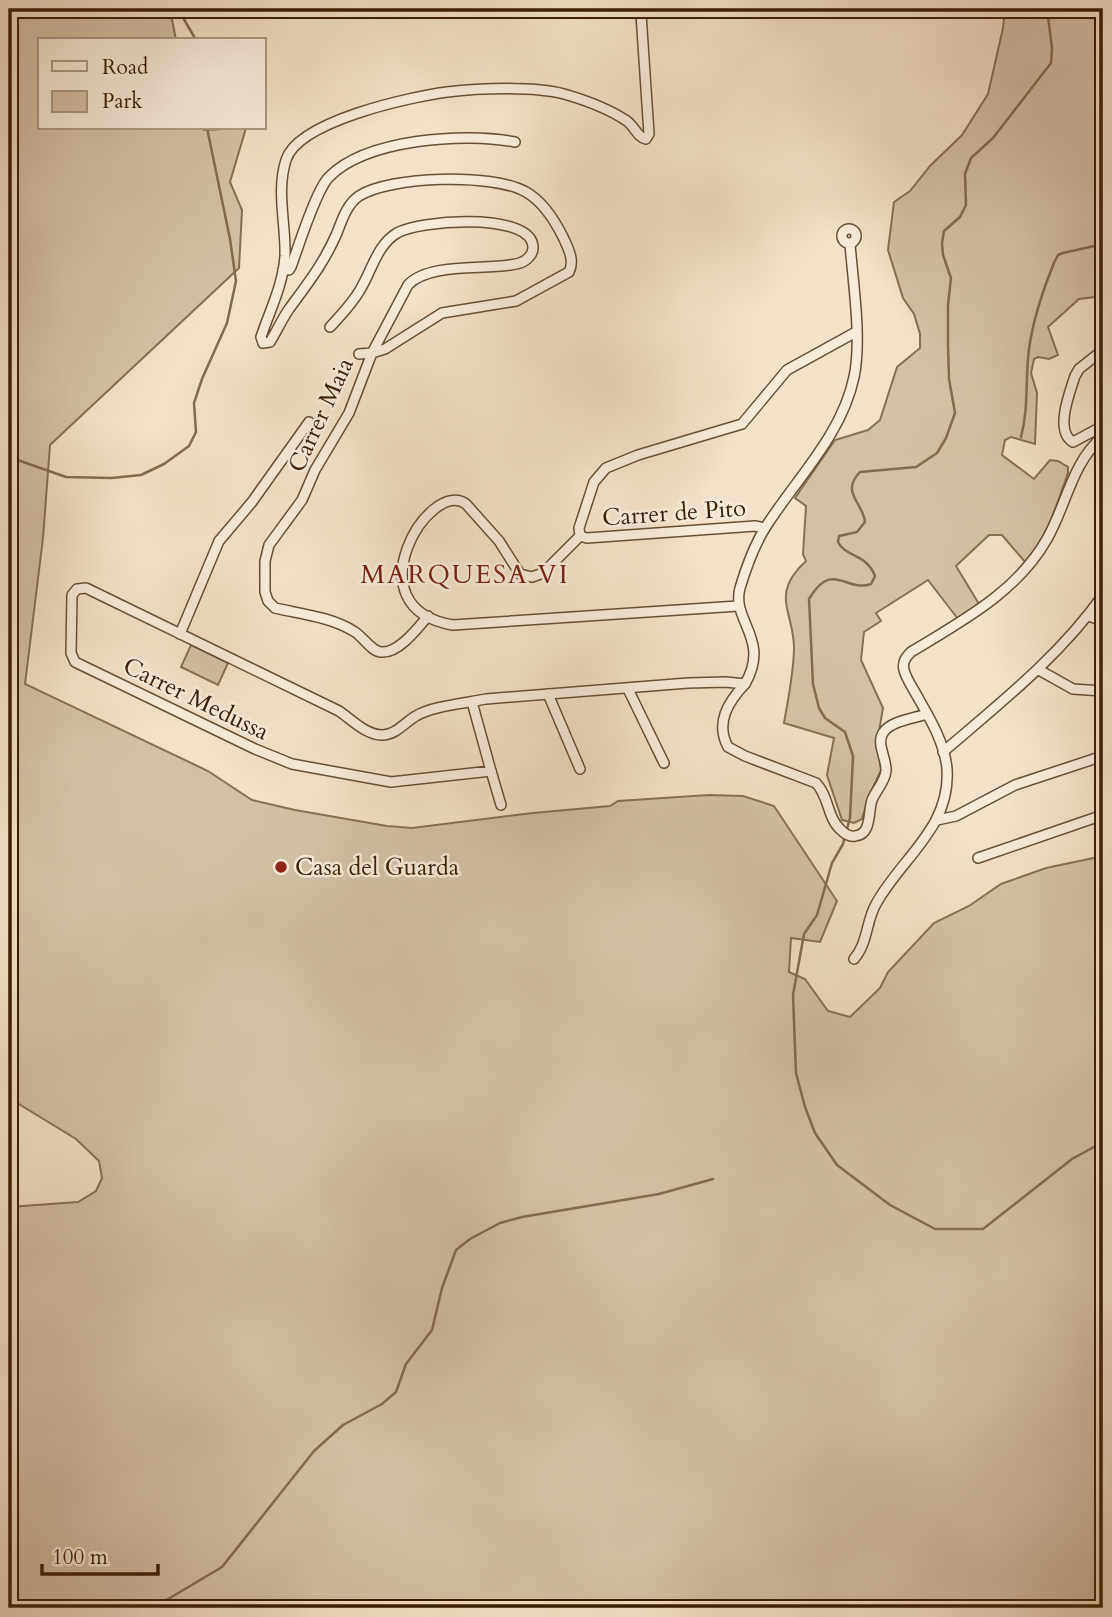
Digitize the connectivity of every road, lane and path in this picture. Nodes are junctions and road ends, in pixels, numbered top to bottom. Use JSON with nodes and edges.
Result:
{"nodes":[{"id":1,"x":643,"y":9,"type":"edge"},
{"id":2,"x":515,"y":142,"type":"dead end"},
{"id":3,"x":849,"y":244,"type":"dead end"},
{"id":4,"x":283,"y":270,"type":"junction"},
{"id":5,"x":330,"y":327,"type":"dead end"},
{"id":6,"x":856,"y":332,"type":"junction"},
{"id":7,"x":1103,"y":350,"type":"edge"},
{"id":8,"x":359,"y":354,"type":"dead end"},
{"id":9,"x":372,"y":354,"type":"junction"},
{"id":10,"x":309,"y":422,"type":"dead end"},
{"id":11,"x":1103,"y":426,"type":"edge"},
{"id":12,"x":1103,"y":436,"type":"edge"},
{"id":13,"x":765,"y":528,"type":"junction"},
{"id":14,"x":580,"y":536,"type":"junction"},
{"id":15,"x":1103,"y":596,"type":"edge"},
{"id":16,"x":738,"y":606,"type":"junction"},
{"id":17,"x":428,"y":616,"type":"junction"},
{"id":18,"x":1089,"y":616,"type":"junction"},
{"id":19,"x":1103,"y":621,"type":"edge"},
{"id":20,"x":180,"y":634,"type":"junction"},
{"id":21,"x":1039,"y":670,"type":"junction"},
{"id":22,"x":745,"y":684,"type":"junction"},
{"id":23,"x":628,"y":689,"type":"junction"},
{"id":24,"x":1103,"y":691,"type":"edge"},
{"id":25,"x":548,"y":694,"type":"junction"},
{"id":26,"x":472,"y":702,"type":"junction"},
{"id":27,"x":927,"y":714,"type":"junction"},
{"id":28,"x":943,"y":752,"type":"junction"},
{"id":29,"x":1103,"y":756,"type":"edge"},
{"id":30,"x":664,"y":763,"type":"dead end"},
{"id":31,"x":580,"y":769,"type":"dead end"},
{"id":32,"x":491,"y":771,"type":"junction"},
{"id":33,"x":501,"y":805,"type":"dead end"},
{"id":34,"x":1103,"y":815,"type":"edge"},
{"id":35,"x":937,"y":820,"type":"junction"},
{"id":36,"x":978,"y":858,"type":"dead end"},
{"id":37,"x":854,"y":959,"type":"dead end"}],
"edges":[{"from":1,"to":4,"type":"street","name":"Carrer Maia"},
{"from":2,"to":4,"type":"street"},
{"from":3,"to":6,"type":"street"},
{"from":4,"to":9,"type":"street","name":"Carrer Maia"},
{"from":5,"to":9,"type":"street"},
{"from":6,"to":13,"type":"street"},
{"from":6,"to":14,"type":"street"},
{"from":7,"to":11,"type":"street"},
{"from":8,"to":9,"type":"street"},
{"from":9,"to":17,"type":"street","name":"Carrer Maia"},
{"from":10,"to":20,"type":"street"},
{"from":12,"to":27,"type":"street"},
{"from":13,"to":14,"type":"street","name":"Carrer de Pito"},
{"from":13,"to":16,"type":"street"},
{"from":14,"to":17,"type":"street","name":"Carrer de Pito"},
{"from":15,"to":18,"type":"street"},
{"from":16,"to":17,"type":"street"},
{"from":16,"to":22,"type":"street"},
{"from":18,"to":19,"type":"street"},
{"from":18,"to":21,"type":"street"},
{"from":20,"to":26,"type":"street","name":"Carrer Medussa"},
{"from":20,"to":32,"type":"street","name":"Carrer Medussa"},
{"from":21,"to":24,"type":"street"},
{"from":21,"to":28,"type":"street"},
{"from":22,"to":23,"type":"street","name":"Carrer Medussa"},
{"from":22,"to":27,"type":"street"},
{"from":23,"to":25,"type":"street","name":"Carrer Medussa"},
{"from":23,"to":30,"type":"street"},
{"from":25,"to":26,"type":"street","name":"Carrer Medussa"},
{"from":25,"to":31,"type":"street"},
{"from":26,"to":32,"type":"street"},
{"from":27,"to":28,"type":"street"},
{"from":28,"to":35,"type":"street"},
{"from":29,"to":35,"type":"street"},
{"from":32,"to":33,"type":"street"},
{"from":34,"to":36,"type":"street"},
{"from":35,"to":37,"type":"street"}]}
